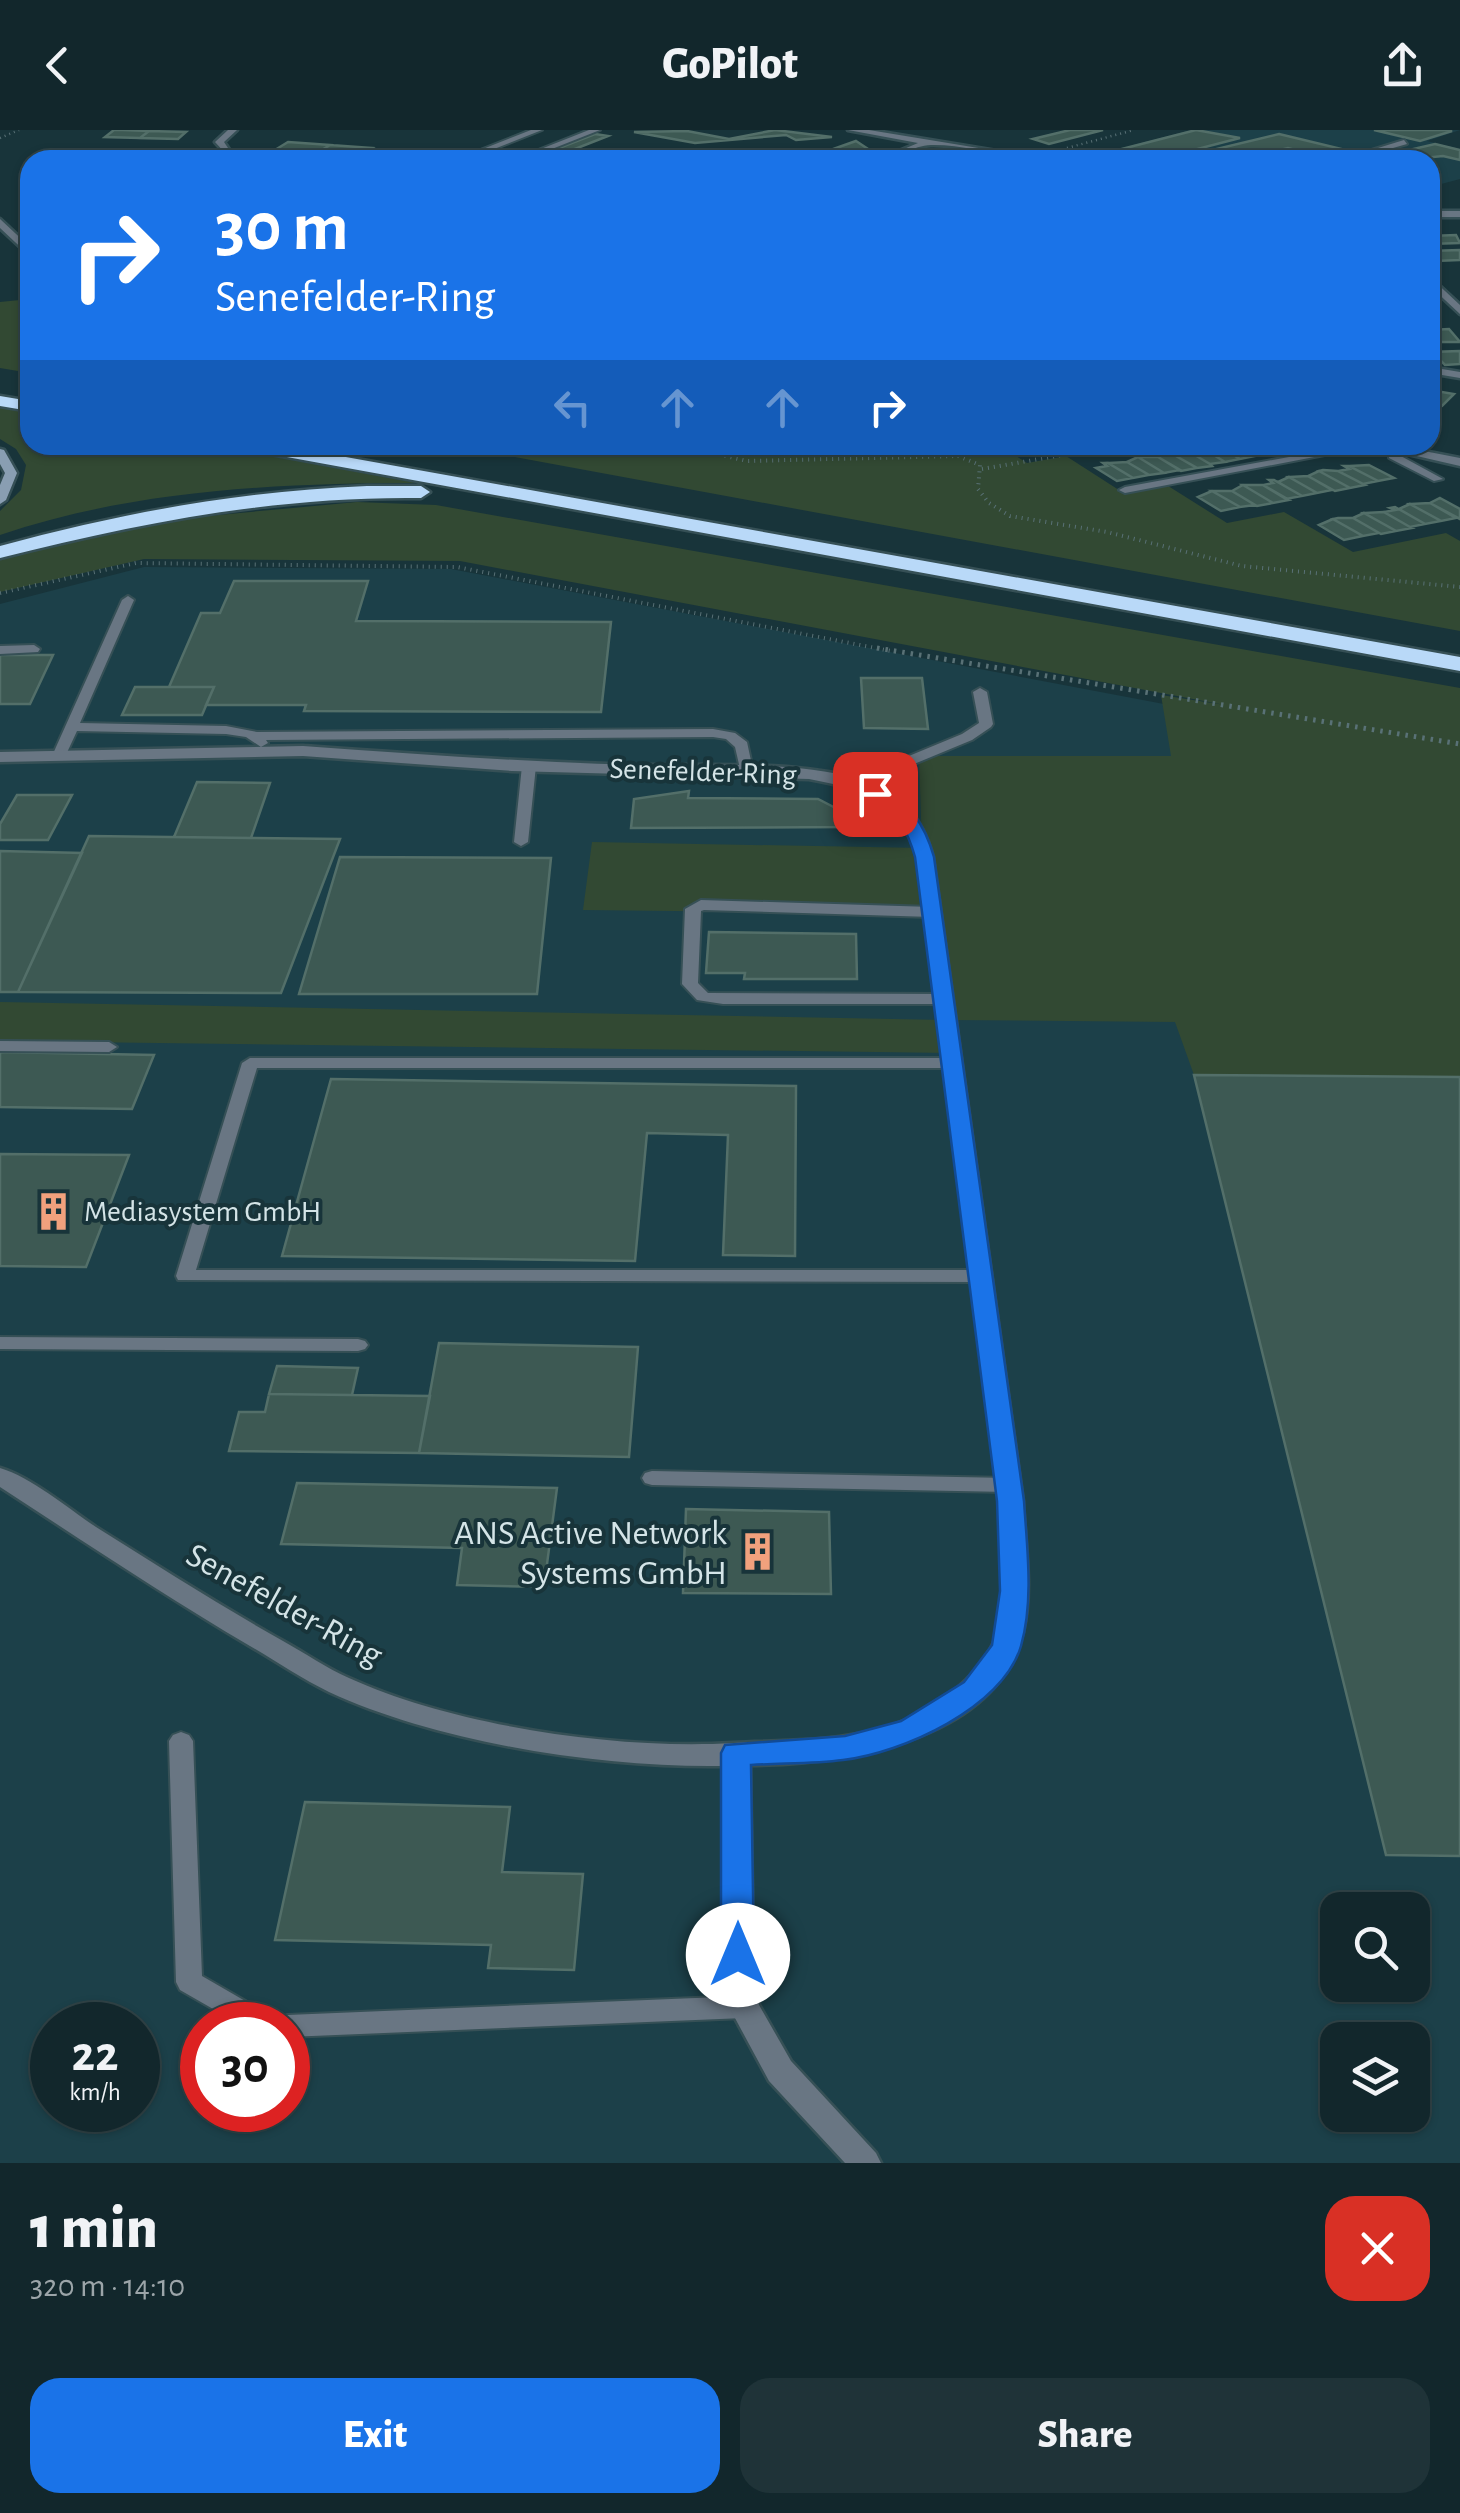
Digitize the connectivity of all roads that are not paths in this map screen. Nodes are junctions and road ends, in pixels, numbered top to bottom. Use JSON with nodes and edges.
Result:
{"nodes":[{"id":1,"x":233,"y":130,"type":"edge"},
{"id":2,"x":538,"y":130,"type":"edge"},
{"id":3,"x":596,"y":130,"type":"edge"},
{"id":4,"x":852,"y":130,"type":"edge"},
{"id":5,"x":928,"y":142,"type":"junction"},
{"id":6,"x":1404,"y":142,"type":"dead end"},
{"id":7,"x":225,"y":150,"type":"edge"},
{"id":8,"x":485,"y":150,"type":"edge"},
{"id":9,"x":543,"y":150,"type":"edge"},
{"id":10,"x":908,"y":150,"type":"edge"},
{"id":11,"x":982,"y":150,"type":"edge"},
{"id":12,"x":1376,"y":150,"type":"edge"},
{"id":13,"x":0,"y":222,"type":"edge"},
{"id":14,"x":20,"y":243,"type":"edge"},
{"id":15,"x":1440,"y":290,"type":"edge"},
{"id":16,"x":1460,"y":311,"type":"edge"},
{"id":17,"x":0,"y":453,"type":"edge"},
{"id":18,"x":303,"y":455,"type":"edge"},
{"id":19,"x":1319,"y":455,"type":"edge"},
{"id":20,"x":1393,"y":455,"type":"edge"},
{"id":21,"x":1424,"y":455,"type":"edge"},
{"id":22,"x":1460,"y":462,"type":"edge"},
{"id":23,"x":1438,"y":479,"type":"dead end"},
{"id":24,"x":1126,"y":490,"type":"dead end"},
{"id":25,"x":522,"y":496,"type":"junction"},
{"id":26,"x":0,"y":500,"type":"edge"},
{"id":27,"x":0,"y":552,"type":"edge"},
{"id":28,"x":128,"y":600,"type":"dead end"},
{"id":29,"x":0,"y":650,"type":"edge"},
{"id":30,"x":34,"y":650,"type":"dead end"},
{"id":31,"x":1460,"y":664,"type":"edge"},
{"id":32,"x":980,"y":692,"type":"dead end"},
{"id":33,"x":72,"y":727,"type":"junction"},
{"id":34,"x":259,"y":744,"type":"junction"},
{"id":35,"x":0,"y":756,"type":"edge"},
{"id":36,"x":59,"y":756,"type":"junction"},
{"id":37,"x":529,"y":766,"type":"junction"},
{"id":38,"x":746,"y":770,"type":"junction"},
{"id":39,"x":856,"y":784,"type":"junction"},
{"id":40,"x":521,"y":842,"type":"dead end"},
{"id":41,"x":932,"y":912,"type":"junction"},
{"id":42,"x":944,"y":999,"type":"junction"},
{"id":43,"x":0,"y":1046,"type":"edge"},
{"id":44,"x":109,"y":1046,"type":"dead end"},
{"id":45,"x":952,"y":1063,"type":"junction"},
{"id":46,"x":981,"y":1276,"type":"junction"},
{"id":47,"x":0,"y":1342,"type":"edge"},
{"id":48,"x":358,"y":1345,"type":"dead end"},
{"id":49,"x":0,"y":1476,"type":"edge"},
{"id":50,"x":652,"y":1478,"type":"dead end"},
{"id":51,"x":1008,"y":1485,"type":"junction"},
{"id":52,"x":181,"y":1741,"type":"dead end"},
{"id":53,"x":736,"y":1753,"type":"junction"},
{"id":54,"x":224,"y":2002,"type":"edge"},
{"id":55,"x":744,"y":2007,"type":"junction"},
{"id":56,"x":310,"y":2025,"type":"edge"},
{"id":57,"x":865,"y":2163,"type":"edge"}],
"edges":[{"from":1,"to":7,"type":"street"},
{"from":2,"to":8,"type":"lane"},
{"from":3,"to":9,"type":"lane"},
{"from":4,"to":5,"type":"street"},
{"from":5,"to":10,"type":"street"},
{"from":5,"to":11,"type":"street"},
{"from":6,"to":12,"type":"lane"},
{"from":13,"to":14,"type":"street"},
{"from":15,"to":16,"type":"street"},
{"from":17,"to":26,"type":"main road"},
{"from":18,"to":25,"type":"highway"},
{"from":19,"to":24,"type":"lane"},
{"from":20,"to":23,"type":"lane"},
{"from":21,"to":22,"type":"street"},
{"from":25,"to":27,"type":"highway"},
{"from":25,"to":31,"type":"highway"},
{"from":28,"to":33,"type":"lane"},
{"from":29,"to":30,"type":"lane"},
{"from":32,"to":39,"type":"lane"},
{"from":33,"to":34,"type":"lane"},
{"from":33,"to":36,"type":"lane"},
{"from":34,"to":36,"type":"street","name":"Senefelder-Ring"},
{"from":34,"to":37,"type":"street","name":"Senefelder-Ring"},
{"from":34,"to":38,"type":"lane"},
{"from":35,"to":36,"type":"street","name":"Senefelder-Ring"},
{"from":37,"to":38,"type":"street","name":"Senefelder-Ring"},
{"from":37,"to":40,"type":"lane"},
{"from":38,"to":39,"type":"street","name":"Senefelder-Ring"},
{"from":39,"to":41,"type":"street","name":"Senefelder-Ring"},
{"from":41,"to":42,"type":"street","name":"Senefelder-Ring"},
{"from":41,"to":42,"type":"lane"},
{"from":42,"to":45,"type":"street","name":"Senefelder-Ring"},
{"from":43,"to":44,"type":"lane"},
{"from":45,"to":46,"type":"street","name":"Senefelder-Ring"},
{"from":45,"to":46,"type":"lane"},
{"from":46,"to":51,"type":"street","name":"Senefelder-Ring"},
{"from":47,"to":48,"type":"lane"},
{"from":49,"to":53,"type":"street","name":"Senefelder-Ring"},
{"from":50,"to":51,"type":"lane"},
{"from":51,"to":53,"type":"street","name":"Senefelder-Ring"},
{"from":52,"to":54,"type":"lane"},
{"from":53,"to":55,"type":"street"},
{"from":55,"to":56,"type":"lane"},
{"from":55,"to":57,"type":"street"}]}
